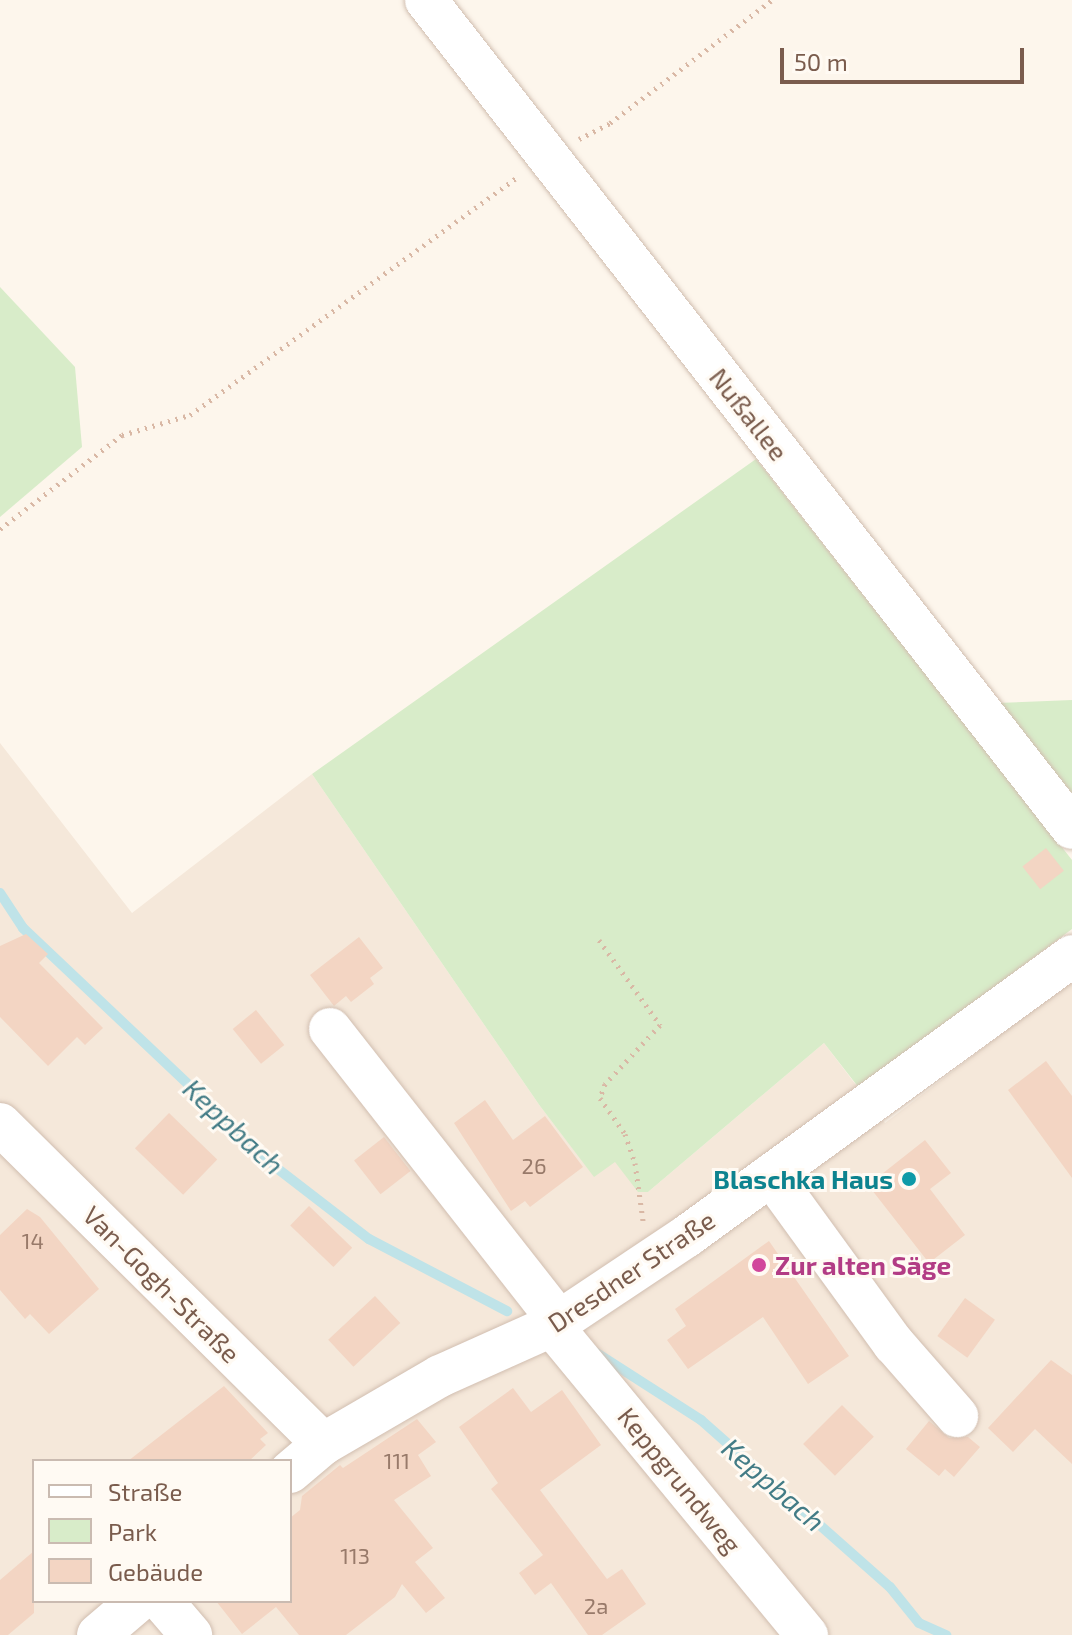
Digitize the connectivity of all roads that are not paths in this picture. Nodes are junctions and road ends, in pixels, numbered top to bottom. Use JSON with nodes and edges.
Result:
{"nodes":[{"id":1,"x":426,"y":0,"type":"edge"},
{"id":2,"x":1072,"y":828,"type":"edge"},
{"id":3,"x":1072,"y":956,"type":"edge"},
{"id":4,"x":330,"y":1029,"type":"dead end"},
{"id":5,"x":0,"y":1124,"type":"edge"},
{"id":6,"x":771,"y":1175,"type":"junction"},
{"id":7,"x":556,"y":1324,"type":"junction"},
{"id":8,"x":957,"y":1416,"type":"dead end"},
{"id":9,"x":323,"y":1444,"type":"junction"},
{"id":10,"x":292,"y":1470,"type":"edge"},
{"id":11,"x":136,"y":1603,"type":"edge"},
{"id":12,"x":164,"y":1603,"type":"edge"},
{"id":13,"x":98,"y":1635,"type":"edge"},
{"id":14,"x":191,"y":1635,"type":"edge"},
{"id":15,"x":807,"y":1635,"type":"edge"}],
"edges":[{"from":1,"to":2,"type":"street","name":"Nußallee"},
{"from":3,"to":6,"type":"street","name":"Dresdner Straße"},
{"from":4,"to":7,"type":"street","name":"Keppgrundweg"},
{"from":5,"to":9,"type":"street","name":"Van-Gogh-Straße"},
{"from":6,"to":7,"type":"street","name":"Dresdner Straße"},
{"from":6,"to":8,"type":"street"},
{"from":7,"to":9,"type":"street","name":"Dresdner Straße"},
{"from":7,"to":15,"type":"street","name":"Keppgrundweg"},
{"from":9,"to":10,"type":"street","name":"Dresdner Straße"},
{"from":11,"to":13,"type":"street"},
{"from":12,"to":14,"type":"street"}]}
